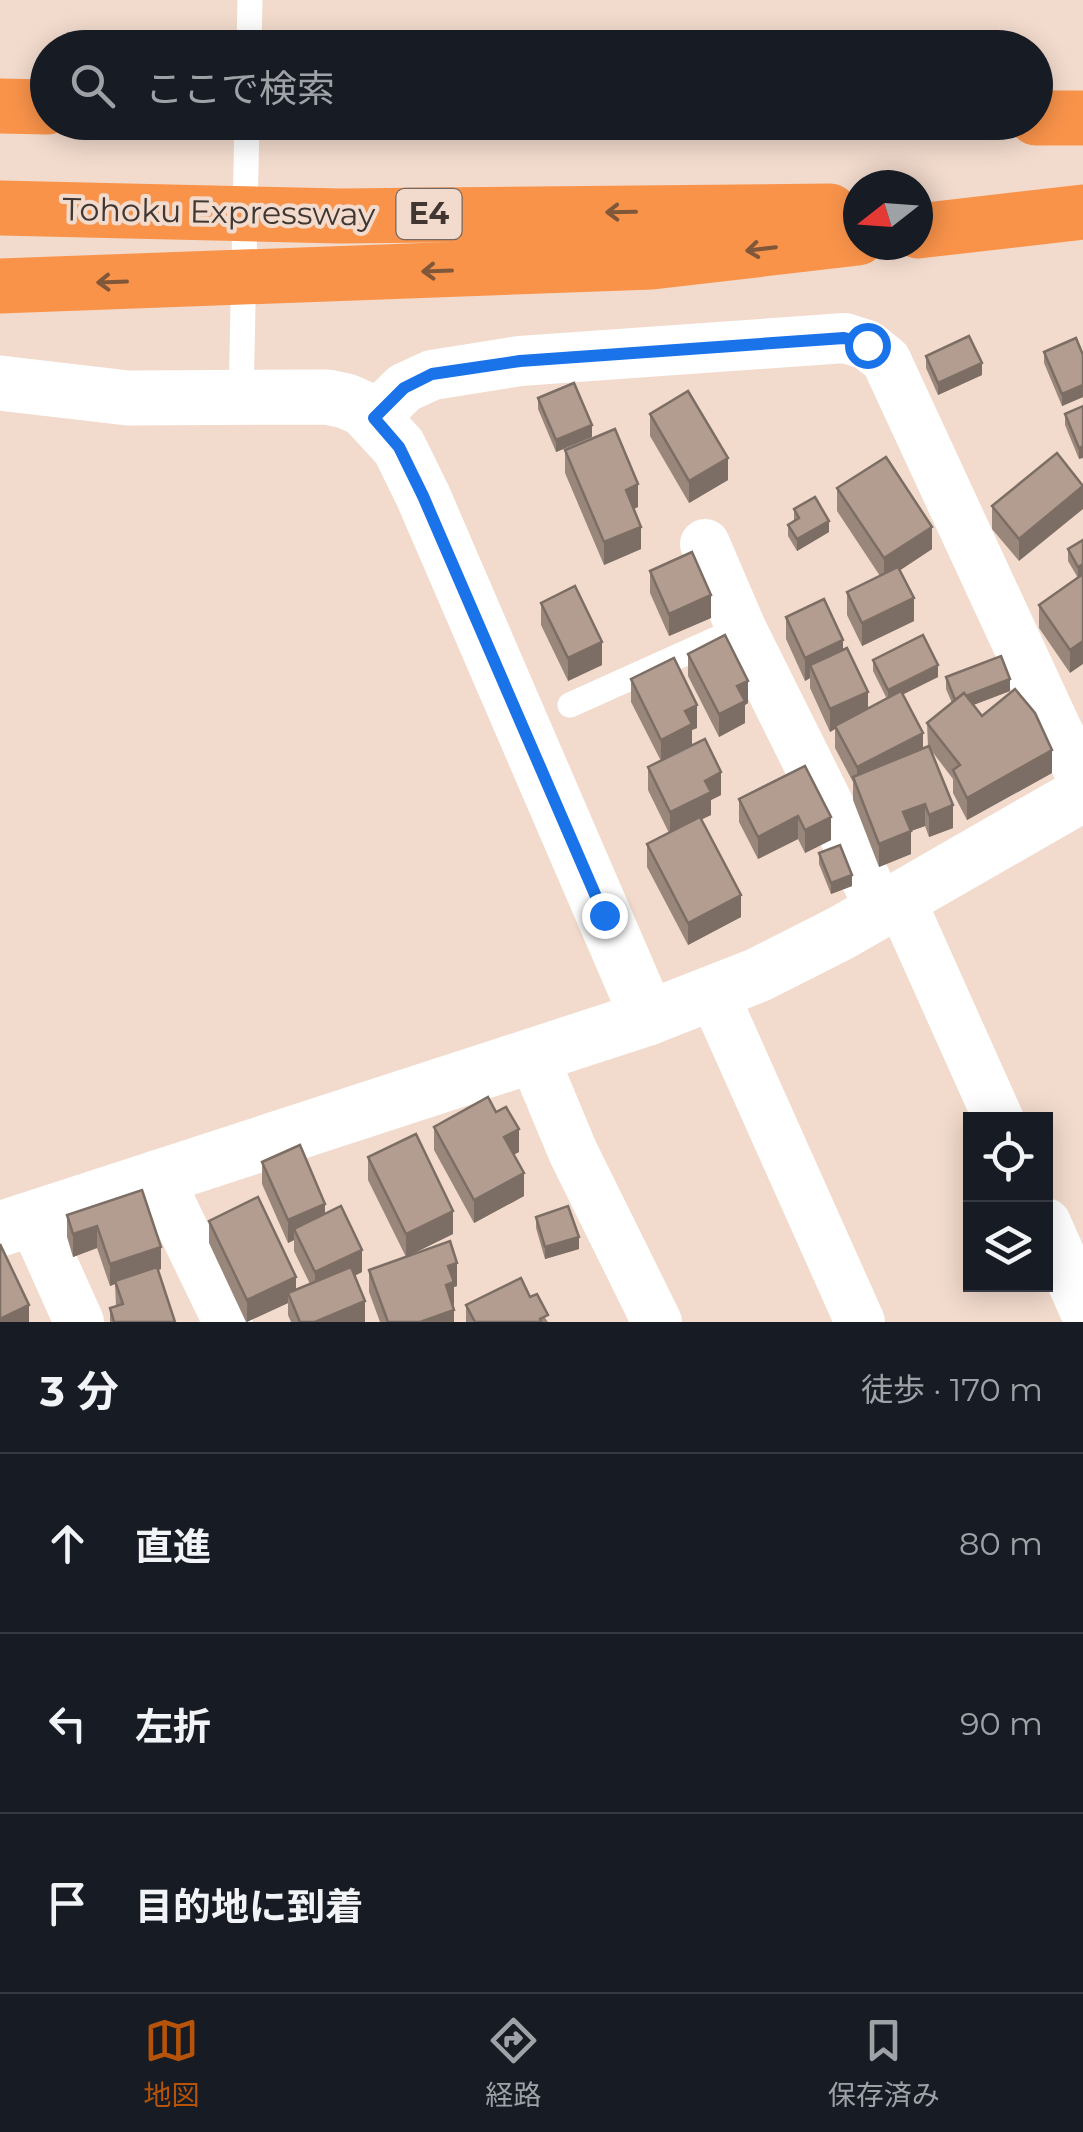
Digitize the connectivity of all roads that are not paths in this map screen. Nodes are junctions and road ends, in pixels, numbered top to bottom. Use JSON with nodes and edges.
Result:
{"nodes":[{"id":1,"x":250,"y":0,"type":"edge"},
{"id":2,"x":249,"y":30,"type":"edge"},
{"id":3,"x":0,"y":106,"type":"edge"},
{"id":4,"x":30,"y":107,"type":"edge"},
{"id":5,"x":1053,"y":118,"type":"edge"},
{"id":6,"x":1083,"y":118,"type":"edge"},
{"id":7,"x":246,"y":140,"type":"edge"},
{"id":8,"x":0,"y":208,"type":"edge"},
{"id":9,"x":843,"y":210,"type":"edge"},
{"id":10,"x":933,"y":210,"type":"edge"},
{"id":11,"x":1083,"y":211,"type":"edge"},
{"id":12,"x":933,"y":229,"type":"edge"},
{"id":13,"x":843,"y":240,"type":"edge"},
{"id":14,"x":0,"y":286,"type":"edge"},
{"id":15,"x":0,"y":383,"type":"edge"},
{"id":16,"x":241,"y":398,"type":"junction"},
{"id":17,"x":374,"y":418,"type":"junction"},
{"id":18,"x":705,"y":544,"type":"dead end"},
{"id":19,"x":740,"y":628,"type":"junction"},
{"id":20,"x":570,"y":705,"type":"dead end"},
{"id":21,"x":1083,"y":778,"type":"edge"},
{"id":22,"x":1083,"y":794,"type":"edge"},
{"id":23,"x":891,"y":905,"type":"junction"},
{"id":24,"x":712,"y":994,"type":"junction"},
{"id":25,"x":648,"y":1018,"type":"junction"},
{"id":26,"x":533,"y":1056,"type":"junction"},
{"id":27,"x":995,"y":1112,"type":"edge"},
{"id":28,"x":157,"y":1176,"type":"junction"},
{"id":29,"x":16,"y":1223,"type":"edge"},
{"id":30,"x":1053,"y":1239,"type":"edge"},
{"id":31,"x":1083,"y":1307,"type":"edge"},
{"id":32,"x":79,"y":1322,"type":"edge"},
{"id":33,"x":228,"y":1322,"type":"edge"},
{"id":34,"x":657,"y":1322,"type":"edge"},
{"id":35,"x":860,"y":1322,"type":"edge"}],
"edges":[{"from":1,"to":2,"type":"lane"},
{"from":3,"to":4,"type":"highway"},
{"from":5,"to":6,"type":"highway"},
{"from":7,"to":16,"type":"lane"},
{"from":9,"to":8,"type":"highway","name":"Tohoku Expressway","number":"E4","one_way":true},
{"from":10,"to":11,"type":"highway"},
{"from":11,"to":12,"type":"highway"},
{"from":13,"to":14,"type":"highway","one_way":true},
{"from":15,"to":16,"type":"street"},
{"from":16,"to":17,"type":"street"},
{"from":17,"to":21,"type":"street"},
{"from":17,"to":25,"type":"street"},
{"from":18,"to":19,"type":"street"},
{"from":19,"to":20,"type":"lane"},
{"from":19,"to":23,"type":"street"},
{"from":22,"to":23,"type":"street"},
{"from":23,"to":24,"type":"street"},
{"from":23,"to":27,"type":"street"},
{"from":24,"to":25,"type":"street"},
{"from":24,"to":35,"type":"street"},
{"from":25,"to":26,"type":"street"},
{"from":26,"to":28,"type":"street"},
{"from":26,"to":34,"type":"street"},
{"from":28,"to":29,"type":"street"},
{"from":28,"to":33,"type":"street"},
{"from":29,"to":32,"type":"street"},
{"from":30,"to":31,"type":"street"}]}
